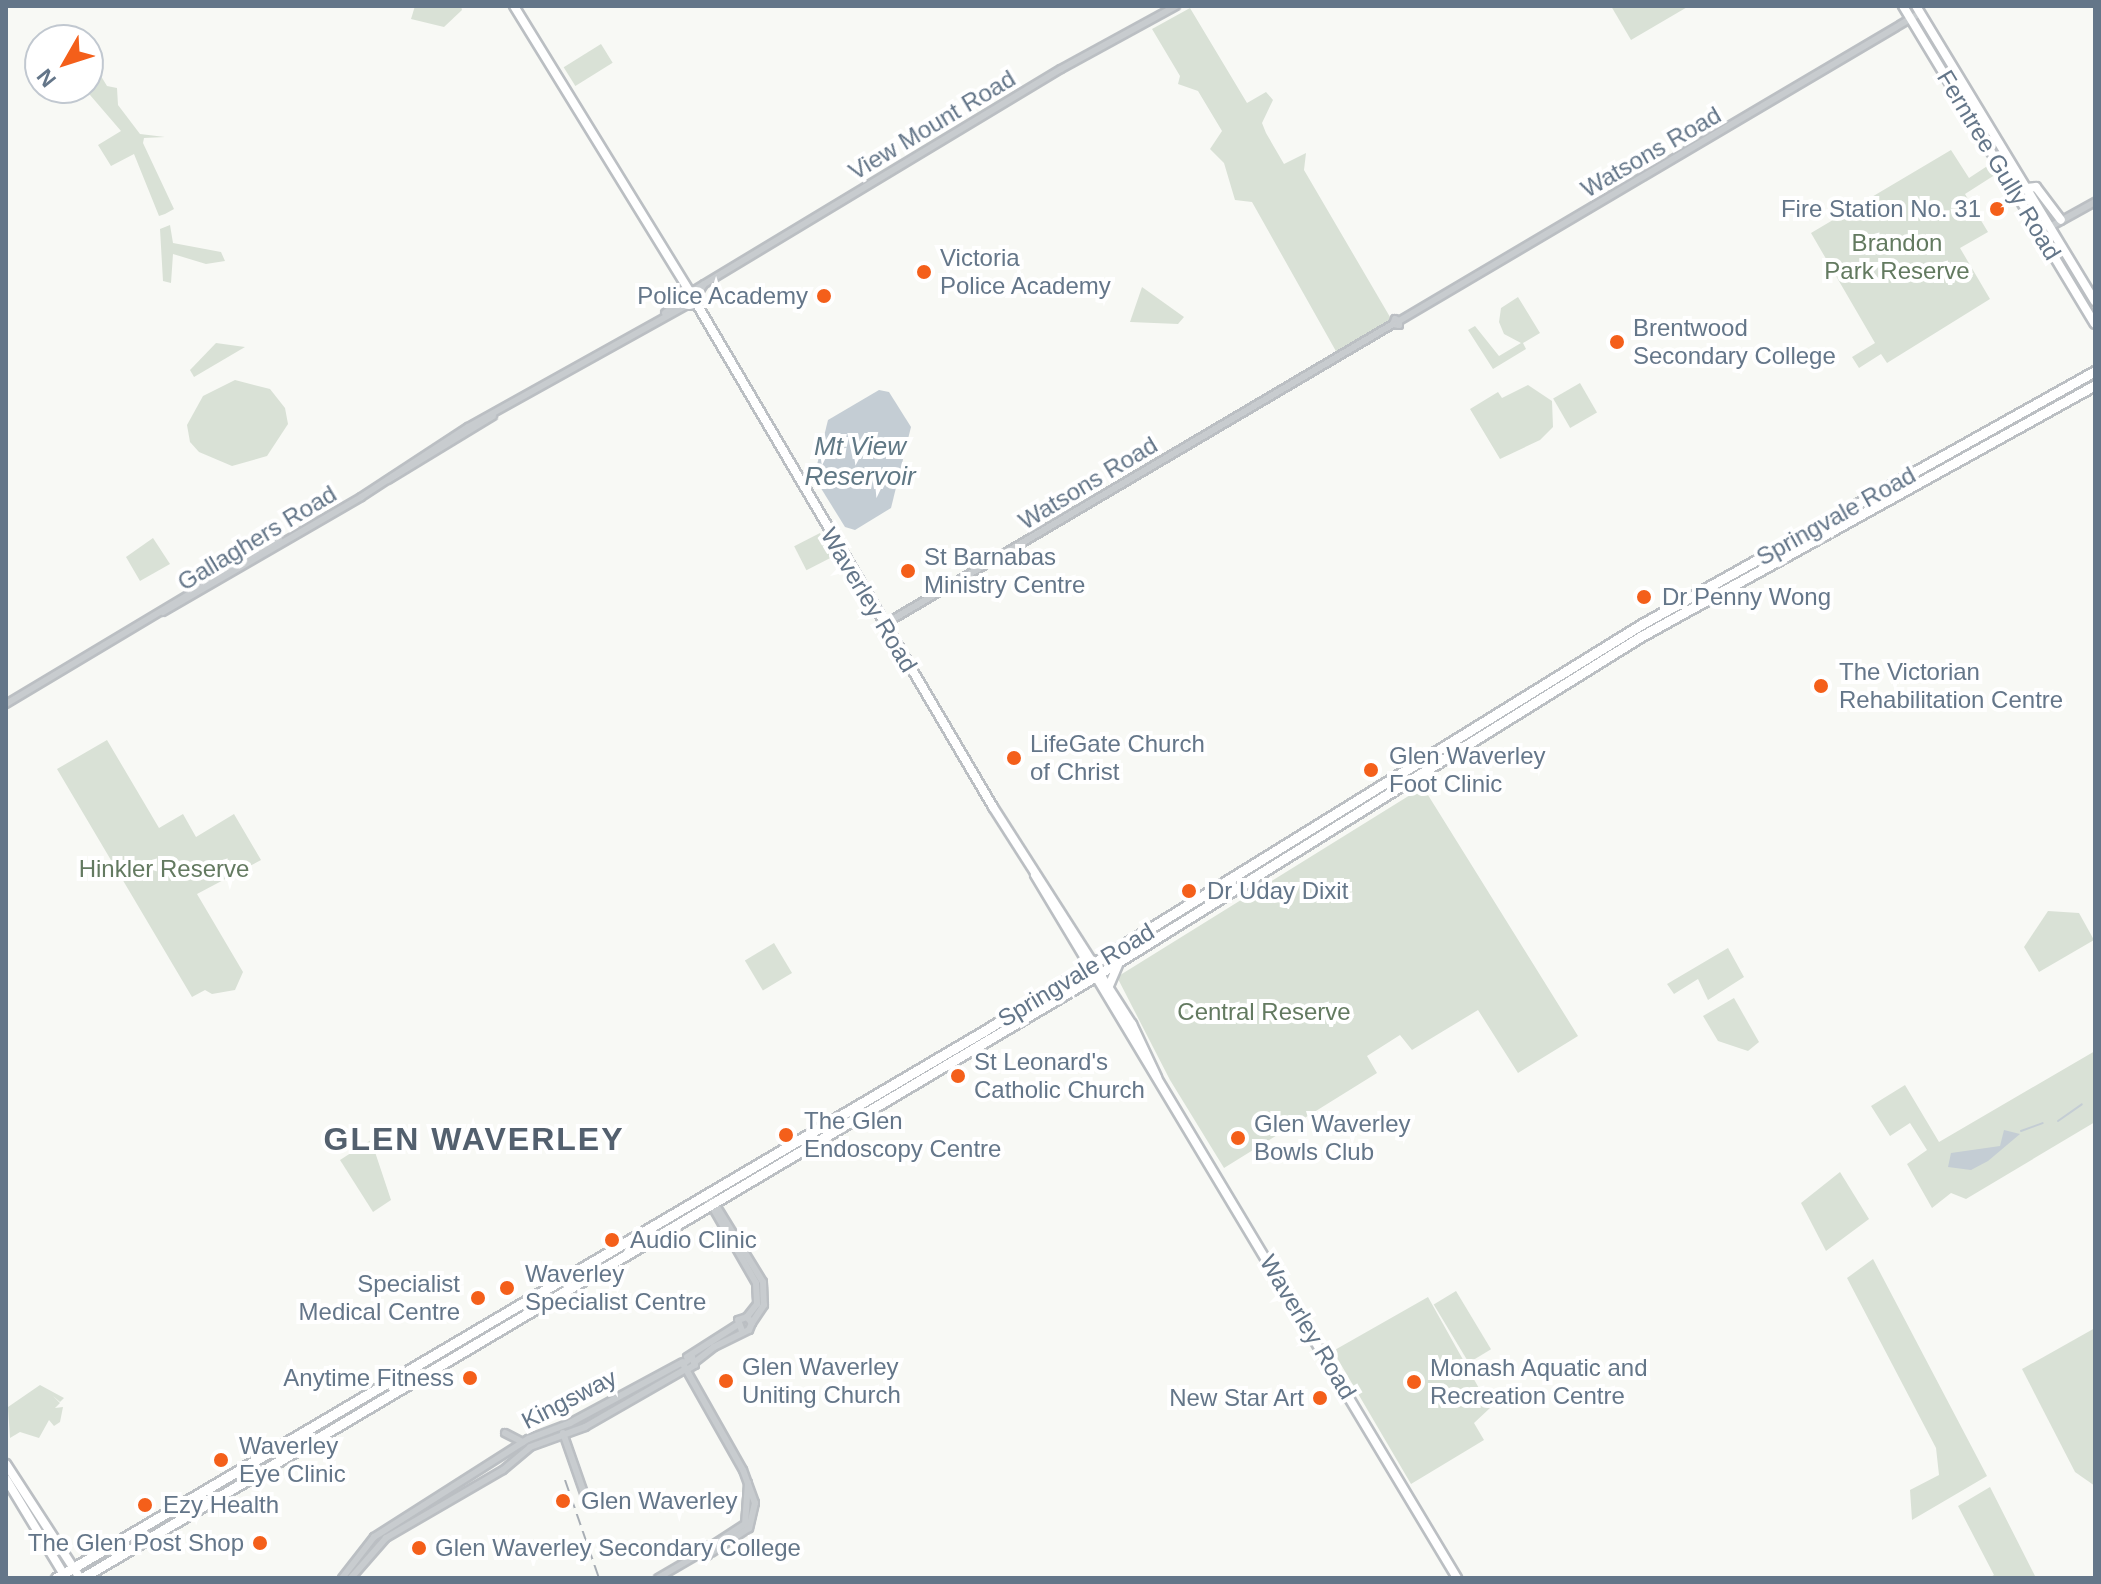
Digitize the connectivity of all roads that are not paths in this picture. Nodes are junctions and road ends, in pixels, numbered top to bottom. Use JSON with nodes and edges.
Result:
{"nodes":[{"id":1,"x":514,"y":6,"type":"edge"},
{"id":2,"x":1176,"y":6,"type":"edge"},
{"id":3,"x":1903,"y":6,"type":"edge"},
{"id":4,"x":1918,"y":10,"type":"edge"},
{"id":5,"x":1911,"y":19,"type":"junction"},
{"id":6,"x":2027,"y":188,"type":"junction"},
{"id":7,"x":2095,"y":202,"type":"edge"},
{"id":8,"x":2063,"y":219,"type":"junction"},
{"id":9,"x":2050,"y":226,"type":"junction"},
{"id":10,"x":2041,"y":232,"type":"junction"},
{"id":11,"x":2058,"y":239,"type":"junction"},
{"id":12,"x":689,"y":298,"type":"junction"},
{"id":13,"x":2095,"y":301,"type":"edge"},
{"id":14,"x":2095,"y":324,"type":"edge"},
{"id":15,"x":2095,"y":371,"type":"edge"},
{"id":16,"x":2095,"y":385,"type":"edge"},
{"id":17,"x":883,"y":625,"type":"junction"},
{"id":18,"x":6,"y":704,"type":"edge"},
{"id":19,"x":1084,"y":953,"type":"junction"},
{"id":20,"x":1107,"y":956,"type":"junction"},
{"id":21,"x":1119,"y":962,"type":"junction"},
{"id":22,"x":1092,"y":965,"type":"junction"},
{"id":23,"x":1077,"y":974,"type":"junction"},
{"id":24,"x":1098,"y":975,"type":"junction"},
{"id":25,"x":1082,"y":984,"type":"junction"},
{"id":26,"x":1106,"y":988,"type":"junction"},
{"id":27,"x":987,"y":1034,"type":"junction"},
{"id":28,"x":711,"y":1199,"type":"junction"},
{"id":29,"x":528,"y":1302,"type":"junction"},
{"id":30,"x":533,"y":1311,"type":"junction"},
{"id":31,"x":505,"y":1315,"type":"junction"},
{"id":32,"x":750,"y":1320,"type":"junction"},
{"id":33,"x":517,"y":1321,"type":"junction"},
{"id":34,"x":505,"y":1328,"type":"junction"},
{"id":35,"x":739,"y":1328,"type":"junction"},
{"id":36,"x":686,"y":1364,"type":"junction"},
{"id":37,"x":695,"y":1364,"type":"junction"},
{"id":38,"x":698,"y":1385,"type":"junction"},
{"id":39,"x":576,"y":1420,"type":"junction"},
{"id":40,"x":560,"y":1426,"type":"junction"},
{"id":41,"x":581,"y":1428,"type":"junction"},
{"id":42,"x":505,"y":1433,"type":"dead end"},
{"id":43,"x":563,"y":1434,"type":"junction"},
{"id":44,"x":523,"y":1442,"type":"junction"},
{"id":45,"x":6,"y":1464,"type":"edge"},
{"id":46,"x":6,"y":1479,"type":"edge"},
{"id":47,"x":584,"y":1493,"type":"dead end"},
{"id":48,"x":159,"y":1518,"type":"junction"},
{"id":49,"x":166,"y":1529,"type":"junction"},
{"id":50,"x":65,"y":1554,"type":"junction"},
{"id":51,"x":87,"y":1560,"type":"junction"},
{"id":52,"x":74,"y":1568,"type":"junction"},
{"id":53,"x":98,"y":1573,"type":"edge"},
{"id":54,"x":62,"y":1576,"type":"edge"},
{"id":55,"x":81,"y":1578,"type":"edge"},
{"id":56,"x":342,"y":1578,"type":"edge"},
{"id":57,"x":351,"y":1578,"type":"edge"},
{"id":58,"x":658,"y":1578,"type":"edge"},
{"id":59,"x":1457,"y":1578,"type":"edge"}],
"edges":[{"from":1,"to":12,"type":"main road","name":"Waverley Road"},
{"from":2,"to":12,"type":"street","name":"View Mount Road"},
{"from":3,"to":5,"type":"main road","name":"Ferntree Gully Road"},
{"from":4,"to":5,"type":"street","name":"Watsons Road"},
{"from":4,"to":6,"type":"main road","name":"Ferntree Gully Road"},
{"from":5,"to":10,"type":"main road","name":"Ferntree Gully Road"},
{"from":5,"to":17,"type":"street","name":"Watsons Road"},
{"from":6,"to":8,"type":"main road"},
{"from":6,"to":9,"type":"main road","name":"Ferntree Gully Road"},
{"from":7,"to":8,"type":"street"},
{"from":8,"to":9,"type":"street"},
{"from":8,"to":11,"type":"main road"},
{"from":9,"to":10,"type":"street"},
{"from":9,"to":11,"type":"main road","name":"Ferntree Gully Road"},
{"from":10,"to":14,"type":"main road","name":"Ferntree Gully Road"},
{"from":11,"to":13,"type":"main road","name":"Ferntree Gully Road"},
{"from":12,"to":17,"type":"main road","name":"Waverley Road"},
{"from":12,"to":18,"type":"street","name":"Gallaghers Road"},
{"from":15,"to":20,"type":"highway","name":"Springvale Road"},
{"from":16,"to":21,"type":"highway","name":"Springvale Road"},
{"from":17,"to":19,"type":"main road","name":"Waverley Road"},
{"from":19,"to":20,"type":"main road"},
{"from":19,"to":22,"type":"main road","name":"Waverley Road"},
{"from":19,"to":23,"type":"main road"},
{"from":20,"to":22,"type":"highway","name":"Springvale Road"},
{"from":21,"to":24,"type":"highway","name":"Springvale Road"},
{"from":21,"to":26,"type":"main road"},
{"from":22,"to":23,"type":"highway","name":"Springvale Road"},
{"from":22,"to":24,"type":"main road","name":"Waverley Road"},
{"from":23,"to":27,"type":"highway","name":"Springvale Road"},
{"from":24,"to":25,"type":"highway","name":"Springvale Road"},
{"from":24,"to":26,"type":"main road","name":"Waverley Road"},
{"from":25,"to":26,"type":"main road"},
{"from":25,"to":27,"type":"highway","name":"Springvale Road"},
{"from":26,"to":59,"type":"main road","name":"Waverley Road"},
{"from":27,"to":28,"type":"highway","name":"Springvale Road"},
{"from":28,"to":29,"type":"highway","name":"Springvale Road"},
{"from":28,"to":30,"type":"highway","name":"Springvale Road"},
{"from":28,"to":32,"type":"street"},
{"from":29,"to":30,"type":"highway"},
{"from":29,"to":31,"type":"highway","name":"Springvale Road"},
{"from":30,"to":33,"type":"highway","name":"Springvale Road"},
{"from":31,"to":33,"type":"highway"},
{"from":31,"to":34,"type":"highway"},
{"from":31,"to":48,"type":"highway","name":"Springvale Road"},
{"from":32,"to":35,"type":"street"},
{"from":32,"to":35,"type":"street"},
{"from":33,"to":34,"type":"highway","name":"Springvale Road"},
{"from":34,"to":49,"type":"highway","name":"Springvale Road"},
{"from":35,"to":36,"type":"street","name":"Kingsway"},
{"from":35,"to":37,"type":"street"},
{"from":36,"to":37,"type":"street"},
{"from":36,"to":37,"type":"street"},
{"from":36,"to":38,"type":"street"},
{"from":36,"to":39,"type":"street","name":"Kingsway"},
{"from":36,"to":41,"type":"street","name":"Kingsway"},
{"from":37,"to":38,"type":"street"},
{"from":38,"to":58,"type":"street"},
{"from":39,"to":40,"type":"street","name":"Kingsway"},
{"from":39,"to":41,"type":"street"},
{"from":40,"to":43,"type":"street"},
{"from":40,"to":44,"type":"street","name":"Kingsway"},
{"from":41,"to":43,"type":"street","name":"Kingsway"},
{"from":42,"to":44,"type":"street"},
{"from":43,"to":47,"type":"street"},
{"from":43,"to":57,"type":"street","name":"Kingsway"},
{"from":44,"to":56,"type":"street","name":"Kingsway"},
{"from":45,"to":50,"type":"main road"},
{"from":46,"to":54,"type":"main road"},
{"from":48,"to":49,"type":"highway"},
{"from":48,"to":51,"type":"highway","name":"Springvale Road"},
{"from":49,"to":53,"type":"highway","name":"Springvale Road"},
{"from":50,"to":51,"type":"main road"},
{"from":50,"to":52,"type":"main road"},
{"from":51,"to":52,"type":"highway","name":"Springvale Road"},
{"from":52,"to":54,"type":"highway","name":"Springvale Road"},
{"from":52,"to":55,"type":"main road"},
{"from":53,"to":55,"type":"highway","name":"Springvale Road"}]}
